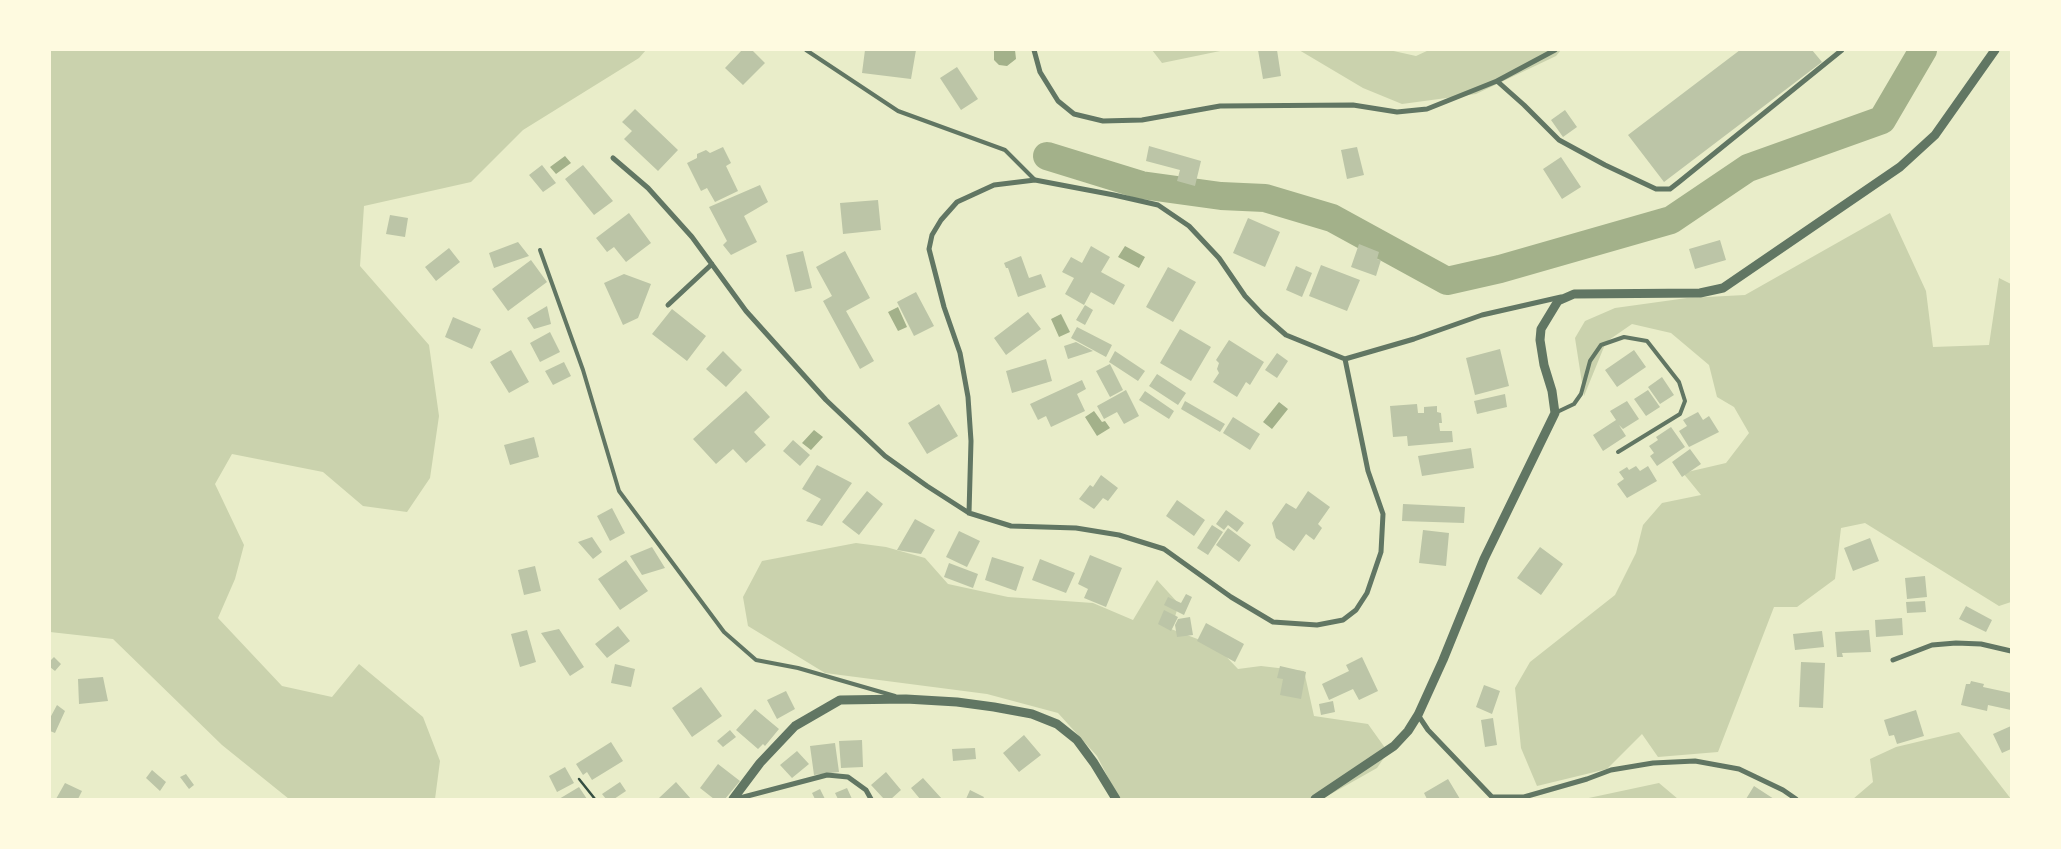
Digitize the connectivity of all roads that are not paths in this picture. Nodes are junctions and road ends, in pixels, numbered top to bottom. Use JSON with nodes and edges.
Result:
{"nodes":[{"id":1,"x":806,"y":50,"type":"edge"},
{"id":2,"x":1034,"y":50,"type":"edge"},
{"id":3,"x":1555,"y":50,"type":"edge"},
{"id":4,"x":1842,"y":50,"type":"edge"},
{"id":5,"x":1995,"y":50,"type":"edge"},
{"id":6,"x":1497,"y":81,"type":"junction"},
{"id":7,"x":613,"y":158,"type":"dead end"},
{"id":8,"x":1035,"y":180,"type":"junction"},
{"id":9,"x":540,"y":250,"type":"dead end"},
{"id":10,"x":712,"y":264,"type":"junction"},
{"id":11,"x":1574,"y":294,"type":"junction"},
{"id":12,"x":668,"y":305,"type":"dead end"},
{"id":13,"x":1345,"y":359,"type":"junction"},
{"id":14,"x":1555,"y":413,"type":"junction"},
{"id":15,"x":1618,"y":452,"type":"dead end"},
{"id":16,"x":969,"y":513,"type":"junction"},
{"id":17,"x":2011,"y":651,"type":"edge"},
{"id":18,"x":1893,"y":660,"type":"dead end"},
{"id":19,"x":906,"y":699,"type":"junction"},
{"id":20,"x":1418,"y":716,"type":"junction"},
{"id":21,"x":1492,"y":798,"type":"edge"},
{"id":22,"x":1510,"y":798,"type":"edge"},
{"id":23,"x":734,"y":799,"type":"edge"},
{"id":24,"x":871,"y":799,"type":"edge"},
{"id":25,"x":1116,"y":799,"type":"edge"},
{"id":26,"x":1315,"y":799,"type":"edge"},
{"id":27,"x":1796,"y":799,"type":"edge"}],
"edges":[{"from":1,"to":8,"type":"lane"},
{"from":2,"to":6,"type":"street"},
{"from":3,"to":6,"type":"street"},
{"from":4,"to":6,"type":"street"},
{"from":5,"to":11,"type":"street"},
{"from":7,"to":10,"type":"street"},
{"from":8,"to":13,"type":"street"},
{"from":8,"to":16,"type":"street"},
{"from":9,"to":19,"type":"lane"},
{"from":10,"to":12,"type":"street"},
{"from":10,"to":16,"type":"street"},
{"from":11,"to":13,"type":"street"},
{"from":11,"to":14,"type":"street"},
{"from":13,"to":16,"type":"street"},
{"from":14,"to":15,"type":"lane"},
{"from":14,"to":20,"type":"street"},
{"from":17,"to":18,"type":"street"},
{"from":19,"to":23,"type":"street"},
{"from":19,"to":25,"type":"street"},
{"from":20,"to":21,"type":"street"},
{"from":20,"to":26,"type":"street"},
{"from":21,"to":22,"type":"street"},
{"from":22,"to":27,"type":"street"},
{"from":23,"to":24,"type":"street"}]}
